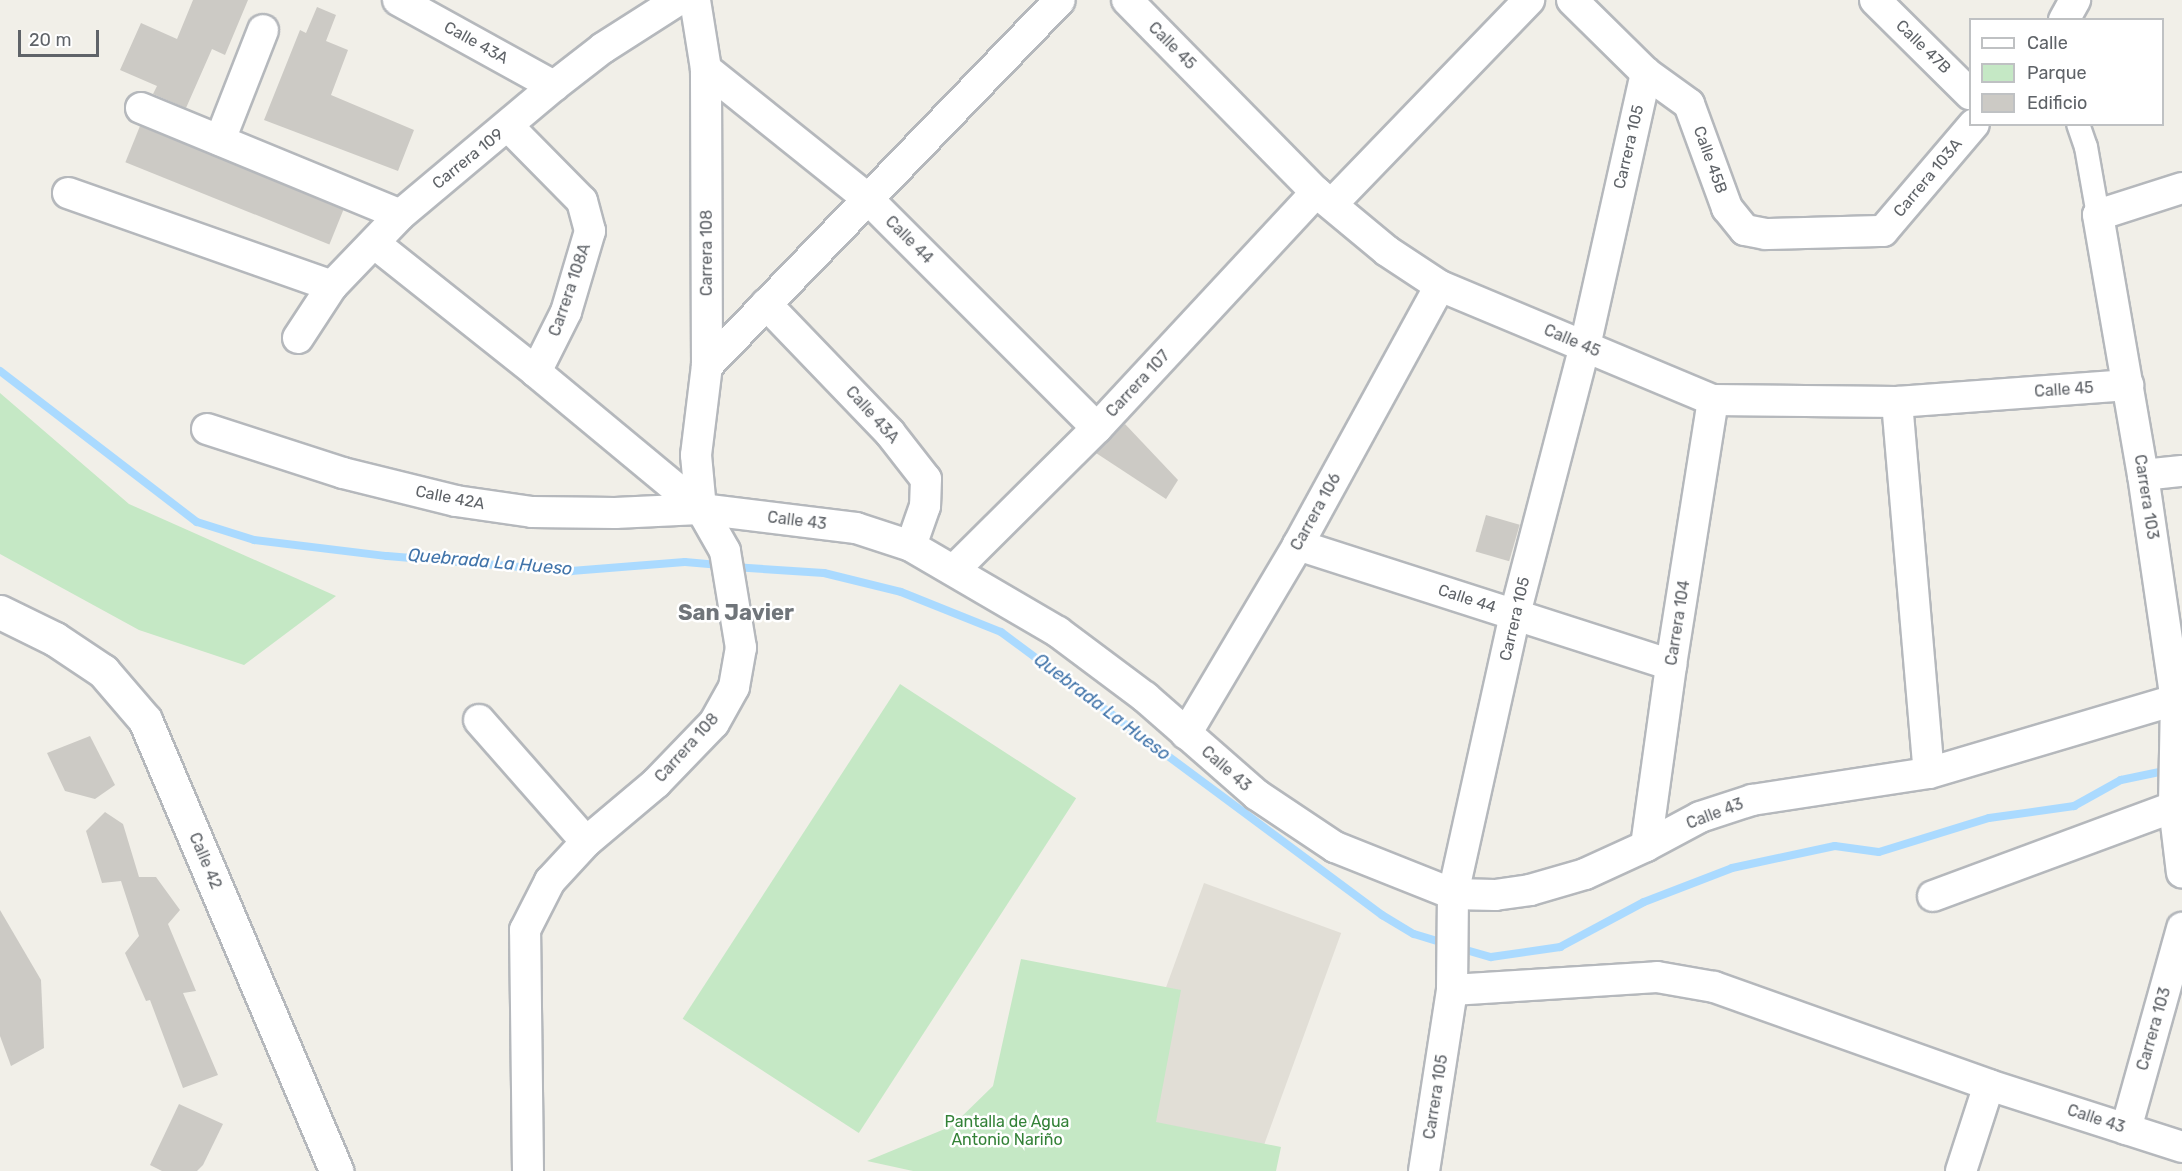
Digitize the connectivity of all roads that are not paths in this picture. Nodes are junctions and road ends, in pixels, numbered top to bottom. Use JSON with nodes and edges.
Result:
{"nodes":[{"id":1,"x":398,"y":0,"type":"edge"},
{"id":2,"x":695,"y":0,"type":"edge"},
{"id":3,"x":1060,"y":0,"type":"edge"},
{"id":4,"x":1127,"y":0,"type":"edge"},
{"id":5,"x":1529,"y":0,"type":"edge"},
{"id":6,"x":1572,"y":0,"type":"edge"},
{"id":7,"x":1875,"y":0,"type":"edge"},
{"id":8,"x":2075,"y":0,"type":"edge"},
{"id":9,"x":672,"y":4,"type":"edge"},
{"id":10,"x":2065,"y":18,"type":"edge"},
{"id":11,"x":264,"y":30,"type":"dead end"},
{"id":12,"x":706,"y":69,"type":"junction"},
{"id":13,"x":1646,"y":73,"type":"junction"},
{"id":14,"x":554,"y":86,"type":"junction"},
{"id":15,"x":1969,"y":92,"type":"edge"},
{"id":16,"x":141,"y":108,"type":"dead end"},
{"id":17,"x":508,"y":126,"type":"junction"},
{"id":18,"x":1972,"y":126,"type":"edge"},
{"id":19,"x":2079,"y":126,"type":"edge"},
{"id":20,"x":220,"y":140,"type":"junction"},
{"id":21,"x":2182,"y":188,"type":"edge"},
{"id":22,"x":68,"y":193,"type":"dead end"},
{"id":23,"x":867,"y":198,"type":"junction"},
{"id":24,"x":1324,"y":198,"type":"junction"},
{"id":25,"x":400,"y":215,"type":"junction"},
{"id":26,"x":2098,"y":215,"type":"junction"},
{"id":27,"x":1883,"y":231,"type":"joint"},
{"id":28,"x":374,"y":243,"type":"junction"},
{"id":29,"x":332,"y":286,"type":"junction"},
{"id":30,"x":1440,"y":286,"type":"junction"},
{"id":31,"x":766,"y":304,"type":"junction"},
{"id":32,"x":298,"y":338,"type":"dead end"},
{"id":33,"x":1585,"y":346,"type":"junction"},
{"id":34,"x":707,"y":366,"type":"junction"},
{"id":35,"x":536,"y":372,"type":"junction"},
{"id":36,"x":2128,"y":385,"type":"junction"},
{"id":37,"x":1713,"y":400,"type":"junction"},
{"id":38,"x":1897,"y":402,"type":"junction"},
{"id":39,"x":1097,"y":428,"type":"junction"},
{"id":40,"x":207,"y":429,"type":"dead end"},
{"id":41,"x":2182,"y":471,"type":"edge"},
{"id":42,"x":2143,"y":475,"type":"junction"},
{"id":43,"x":701,"y":509,"type":"junction"},
{"id":44,"x":1298,"y":545,"type":"junction"},
{"id":45,"x":910,"y":546,"type":"junction"},
{"id":46,"x":954,"y":570,"type":"junction"},
{"id":47,"x":0,"y":612,"type":"edge"},
{"id":48,"x":1515,"y":614,"type":"junction"},
{"id":49,"x":1671,"y":665,"type":"junction"},
{"id":50,"x":2179,"y":701,"type":"edge"},
{"id":51,"x":479,"y":720,"type":"dead end"},
{"id":52,"x":1185,"y":734,"type":"junction"},
{"id":53,"x":1929,"y":773,"type":"junction"},
{"id":54,"x":2174,"y":802,"type":"junction"},
{"id":55,"x":586,"y":842,"type":"junction"},
{"id":56,"x":1646,"y":846,"type":"junction"},
{"id":57,"x":2182,"y":873,"type":"edge"},
{"id":58,"x":1453,"y":894,"type":"junction"},
{"id":59,"x":1933,"y":896,"type":"dead end"},
{"id":60,"x":2182,"y":928,"type":"edge"},
{"id":61,"x":1452,"y":990,"type":"junction"},
{"id":62,"x":1989,"y":1085,"type":"junction"},
{"id":63,"x":2126,"y":1129,"type":"junction"},
{"id":64,"x":2182,"y":1147,"type":"edge"},
{"id":65,"x":336,"y":1171,"type":"edge"},
{"id":66,"x":528,"y":1171,"type":"edge"},
{"id":67,"x":1424,"y":1171,"type":"edge"},
{"id":68,"x":1961,"y":1171,"type":"edge"}],
"edges":[{"from":1,"to":14,"type":"street","name":"Calle 43A"},
{"from":2,"to":12,"type":"street","name":"Carrera 108"},
{"from":3,"to":23,"type":"street"},
{"from":4,"to":24,"type":"street","name":"Calle 45"},
{"from":5,"to":24,"type":"street","name":"Carrera 107"},
{"from":6,"to":13,"type":"street","name":"Calle 45B"},
{"from":7,"to":15,"type":"street","name":"Calle 47B"},
{"from":8,"to":10,"type":"street"},
{"from":9,"to":14,"type":"street","name":"Carrera 109"},
{"from":11,"to":20,"type":"street"},
{"from":12,"to":23,"type":"street","name":"Calle 44"},
{"from":12,"to":34,"type":"street","name":"Carrera 108"},
{"from":13,"to":27,"type":"street","name":"Calle 45B"},
{"from":13,"to":33,"type":"street","name":"Carrera 105"},
{"from":14,"to":17,"type":"street","name":"Carrera 109"},
{"from":16,"to":20,"type":"street"},
{"from":17,"to":25,"type":"street","name":"Carrera 109"},
{"from":17,"to":35,"type":"street","name":"Carrera 108A"},
{"from":18,"to":27,"type":"street","name":"Carrera 103A"},
{"from":19,"to":26,"type":"street","name":"Carrera 103"},
{"from":20,"to":25,"type":"street"},
{"from":21,"to":26,"type":"street"},
{"from":22,"to":29,"type":"street"},
{"from":23,"to":31,"type":"street"},
{"from":23,"to":39,"type":"street","name":"Calle 44"},
{"from":24,"to":30,"type":"street","name":"Calle 45"},
{"from":24,"to":39,"type":"street","name":"Carrera 107"},
{"from":25,"to":28,"type":"street","name":"Carrera 109"},
{"from":26,"to":36,"type":"street","name":"Carrera 103"},
{"from":28,"to":29,"type":"street","name":"Carrera 109"},
{"from":28,"to":35,"type":"street"},
{"from":29,"to":32,"type":"street","name":"Carrera 109"},
{"from":30,"to":33,"type":"street","name":"Calle 45"},
{"from":30,"to":44,"type":"street","name":"Carrera 106"},
{"from":31,"to":34,"type":"street"},
{"from":31,"to":45,"type":"street","name":"Calle 43A"},
{"from":33,"to":37,"type":"street","name":"Calle 45"},
{"from":33,"to":48,"type":"street","name":"Carrera 105"},
{"from":34,"to":43,"type":"street","name":"Carrera 108"},
{"from":35,"to":43,"type":"street"},
{"from":36,"to":38,"type":"street","name":"Calle 45"},
{"from":36,"to":42,"type":"street","name":"Carrera 103"},
{"from":37,"to":38,"type":"street","name":"Calle 45"},
{"from":37,"to":49,"type":"street","name":"Carrera 104"},
{"from":38,"to":53,"type":"street"},
{"from":39,"to":46,"type":"street","name":"Carrera 107"},
{"from":40,"to":43,"type":"street","name":"Calle 42A"},
{"from":41,"to":42,"type":"street"},
{"from":42,"to":50,"type":"street","name":"Carrera 103"},
{"from":43,"to":45,"type":"street","name":"Calle 43"},
{"from":43,"to":55,"type":"street","name":"Carrera 108"},
{"from":44,"to":48,"type":"street","name":"Calle 44"},
{"from":44,"to":52,"type":"street","name":"Carrera 106"},
{"from":45,"to":46,"type":"street","name":"Calle 43"},
{"from":46,"to":52,"type":"street","name":"Calle 43"},
{"from":47,"to":65,"type":"street","name":"Calle 42"},
{"from":48,"to":49,"type":"street","name":"Calle 44"},
{"from":48,"to":58,"type":"street","name":"Carrera 105"},
{"from":49,"to":56,"type":"street","name":"Carrera 104"},
{"from":50,"to":53,"type":"street","name":"Calle 43"},
{"from":50,"to":54,"type":"street","name":"Carrera 103"},
{"from":51,"to":55,"type":"street"},
{"from":52,"to":58,"type":"street","name":"Calle 43"},
{"from":53,"to":56,"type":"street","name":"Calle 43"},
{"from":54,"to":57,"type":"street","name":"Carrera 103"},
{"from":54,"to":59,"type":"street"},
{"from":55,"to":66,"type":"street","name":"Carrera 108"},
{"from":56,"to":58,"type":"street","name":"Calle 43"},
{"from":58,"to":61,"type":"street","name":"Carrera 105"},
{"from":60,"to":63,"type":"street","name":"Carrera 103"},
{"from":61,"to":62,"type":"street","name":"Calle 43"},
{"from":61,"to":67,"type":"street","name":"Carrera 105"},
{"from":62,"to":63,"type":"street","name":"Calle 43"},
{"from":62,"to":68,"type":"street"},
{"from":63,"to":64,"type":"street","name":"Calle 43"}]}
